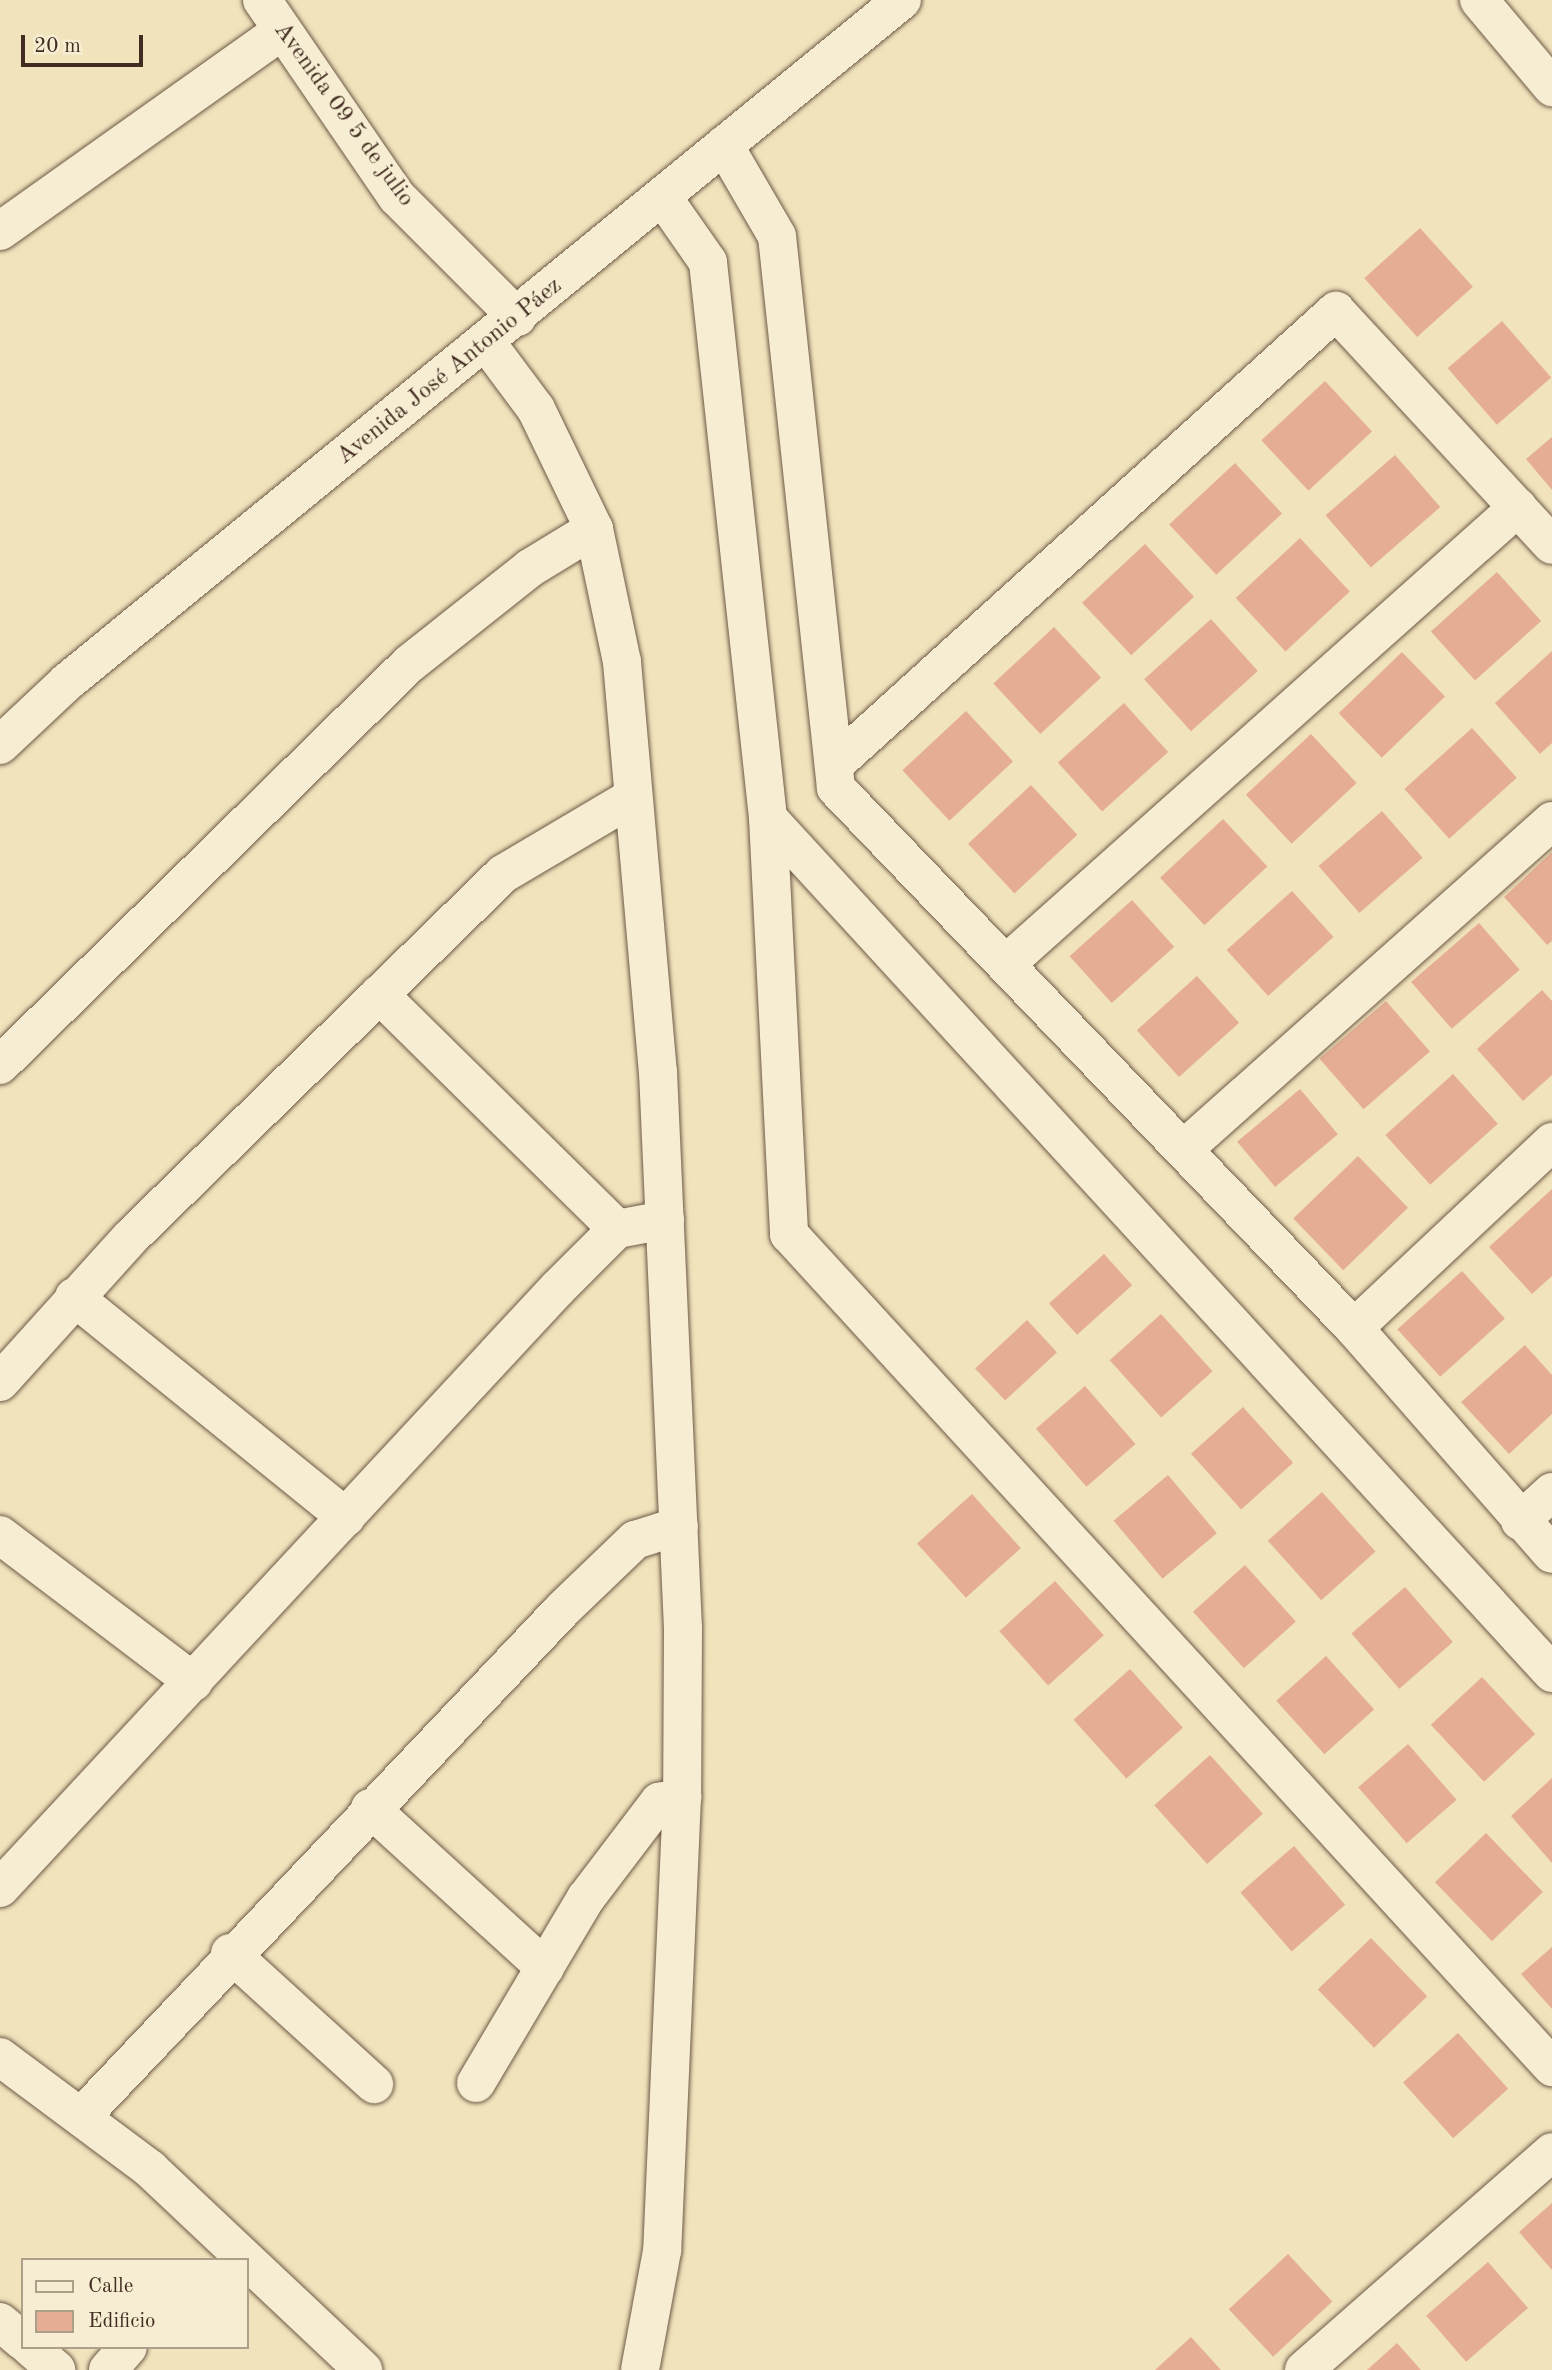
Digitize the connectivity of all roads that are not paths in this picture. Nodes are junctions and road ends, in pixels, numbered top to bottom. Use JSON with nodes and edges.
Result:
{"nodes":[{"id":1,"x":902,"y":0,"type":"edge"},
{"id":2,"x":1479,"y":0,"type":"edge"},
{"id":3,"x":271,"y":15,"type":"edge"},
{"id":4,"x":1552,"y":87,"type":"edge"},
{"id":5,"x":724,"y":145,"type":"junction"},
{"id":6,"x":664,"y":199,"type":"junction"},
{"id":7,"x":0,"y":231,"type":"edge"},
{"id":8,"x":517,"y":317,"type":"junction"},
{"id":9,"x":486,"y":342,"type":"junction"},
{"id":10,"x":1518,"y":507,"type":"junction"},
{"id":11,"x":594,"y":529,"type":"junction"},
{"id":12,"x":1552,"y":545,"type":"edge"},
{"id":13,"x":0,"y":745,"type":"edge"},
{"id":14,"x":834,"y":765,"type":"junction"},
{"id":15,"x":633,"y":797,"type":"junction"},
{"id":16,"x":768,"y":818,"type":"junction"},
{"id":17,"x":1552,"y":821,"type":"edge"},
{"id":18,"x":1006,"y":964,"type":"junction"},
{"id":19,"x":379,"y":994,"type":"junction"},
{"id":20,"x":0,"y":1065,"type":"edge"},
{"id":21,"x":1552,"y":1142,"type":"edge"},
{"id":22,"x":1184,"y":1149,"type":"junction"},
{"id":23,"x":665,"y":1220,"type":"junction"},
{"id":24,"x":617,"y":1229,"type":"junction"},
{"id":25,"x":74,"y":1297,"type":"junction"},
{"id":26,"x":1354,"y":1328,"type":"junction"},
{"id":27,"x":7,"y":1358,"type":"edge"},
{"id":28,"x":1552,"y":1492,"type":"edge"},
{"id":29,"x":346,"y":1517,"type":"junction"},
{"id":30,"x":1521,"y":1521,"type":"junction"},
{"id":31,"x":679,"y":1526,"type":"junction"},
{"id":32,"x":0,"y":1535,"type":"edge"},
{"id":33,"x":1552,"y":1554,"type":"edge"},
{"id":34,"x":1552,"y":1673,"type":"edge"},
{"id":35,"x":194,"y":1682,"type":"junction"},
{"id":36,"x":682,"y":1797,"type":"junction"},
{"id":37,"x":370,"y":1808,"type":"junction"},
{"id":38,"x":0,"y":1888,"type":"edge"},
{"id":39,"x":230,"y":1953,"type":"junction"},
{"id":40,"x":545,"y":1968,"type":"junction"},
{"id":41,"x":0,"y":2057,"type":"edge"},
{"id":42,"x":1552,"y":2067,"type":"edge"},
{"id":43,"x":476,"y":2083,"type":"dead end"},
{"id":44,"x":374,"y":2084,"type":"dead end"},
{"id":45,"x":81,"y":2117,"type":"junction"},
{"id":46,"x":1552,"y":2152,"type":"edge"},
{"id":47,"x":217,"y":2248,"type":"edge"},
{"id":48,"x":248,"y":2274,"type":"edge"},
{"id":49,"x":0,"y":2322,"type":"edge"},
{"id":50,"x":21,"y":2339,"type":"edge"},
{"id":51,"x":32,"y":2349,"type":"edge"},
{"id":52,"x":126,"y":2349,"type":"edge"},
{"id":53,"x":56,"y":2370,"type":"edge"},
{"id":54,"x":108,"y":2370,"type":"edge"},
{"id":55,"x":363,"y":2370,"type":"edge"},
{"id":56,"x":640,"y":2370,"type":"edge"},
{"id":57,"x":1304,"y":2370,"type":"edge"}],
"edges":[{"from":1,"to":5,"type":"street","name":"Avenida José Antonio Páez"},
{"from":2,"to":4,"type":"street"},
{"from":3,"to":7,"type":"street"},
{"from":3,"to":8,"type":"street","name":"Avenida 09 5 de julio"},
{"from":5,"to":6,"type":"street","name":"Avenida José Antonio Páez"},
{"from":5,"to":14,"type":"street"},
{"from":6,"to":8,"type":"street","name":"Avenida José Antonio Páez"},
{"from":6,"to":16,"type":"street"},
{"from":8,"to":9,"type":"street","name":"Avenida José Antonio Páez"},
{"from":9,"to":11,"type":"street"},
{"from":9,"to":13,"type":"street","name":"Avenida José Antonio Páez"},
{"from":10,"to":12,"type":"street"},
{"from":10,"to":14,"type":"street"},
{"from":10,"to":18,"type":"street"},
{"from":11,"to":15,"type":"street"},
{"from":11,"to":20,"type":"street"},
{"from":14,"to":18,"type":"street"},
{"from":15,"to":19,"type":"street"},
{"from":15,"to":23,"type":"street"},
{"from":16,"to":34,"type":"street"},
{"from":16,"to":42,"type":"street"},
{"from":17,"to":22,"type":"street"},
{"from":18,"to":22,"type":"street"},
{"from":19,"to":24,"type":"street"},
{"from":19,"to":25,"type":"street"},
{"from":21,"to":26,"type":"street"},
{"from":22,"to":26,"type":"street"},
{"from":23,"to":24,"type":"street"},
{"from":23,"to":31,"type":"street"},
{"from":24,"to":29,"type":"street"},
{"from":25,"to":27,"type":"street"},
{"from":25,"to":29,"type":"street"},
{"from":26,"to":30,"type":"street"},
{"from":28,"to":30,"type":"street"},
{"from":29,"to":35,"type":"street"},
{"from":30,"to":33,"type":"street"},
{"from":31,"to":36,"type":"street"},
{"from":31,"to":37,"type":"street"},
{"from":32,"to":35,"type":"street"},
{"from":35,"to":38,"type":"street"},
{"from":36,"to":40,"type":"street"},
{"from":36,"to":56,"type":"street"},
{"from":37,"to":39,"type":"street"},
{"from":37,"to":40,"type":"street"},
{"from":39,"to":44,"type":"street"},
{"from":39,"to":45,"type":"street"},
{"from":40,"to":43,"type":"street"},
{"from":41,"to":45,"type":"street"},
{"from":45,"to":47,"type":"street"},
{"from":46,"to":57,"type":"street"},
{"from":48,"to":55,"type":"street"},
{"from":49,"to":50,"type":"street"},
{"from":51,"to":53,"type":"street"},
{"from":52,"to":54,"type":"street"}]}
